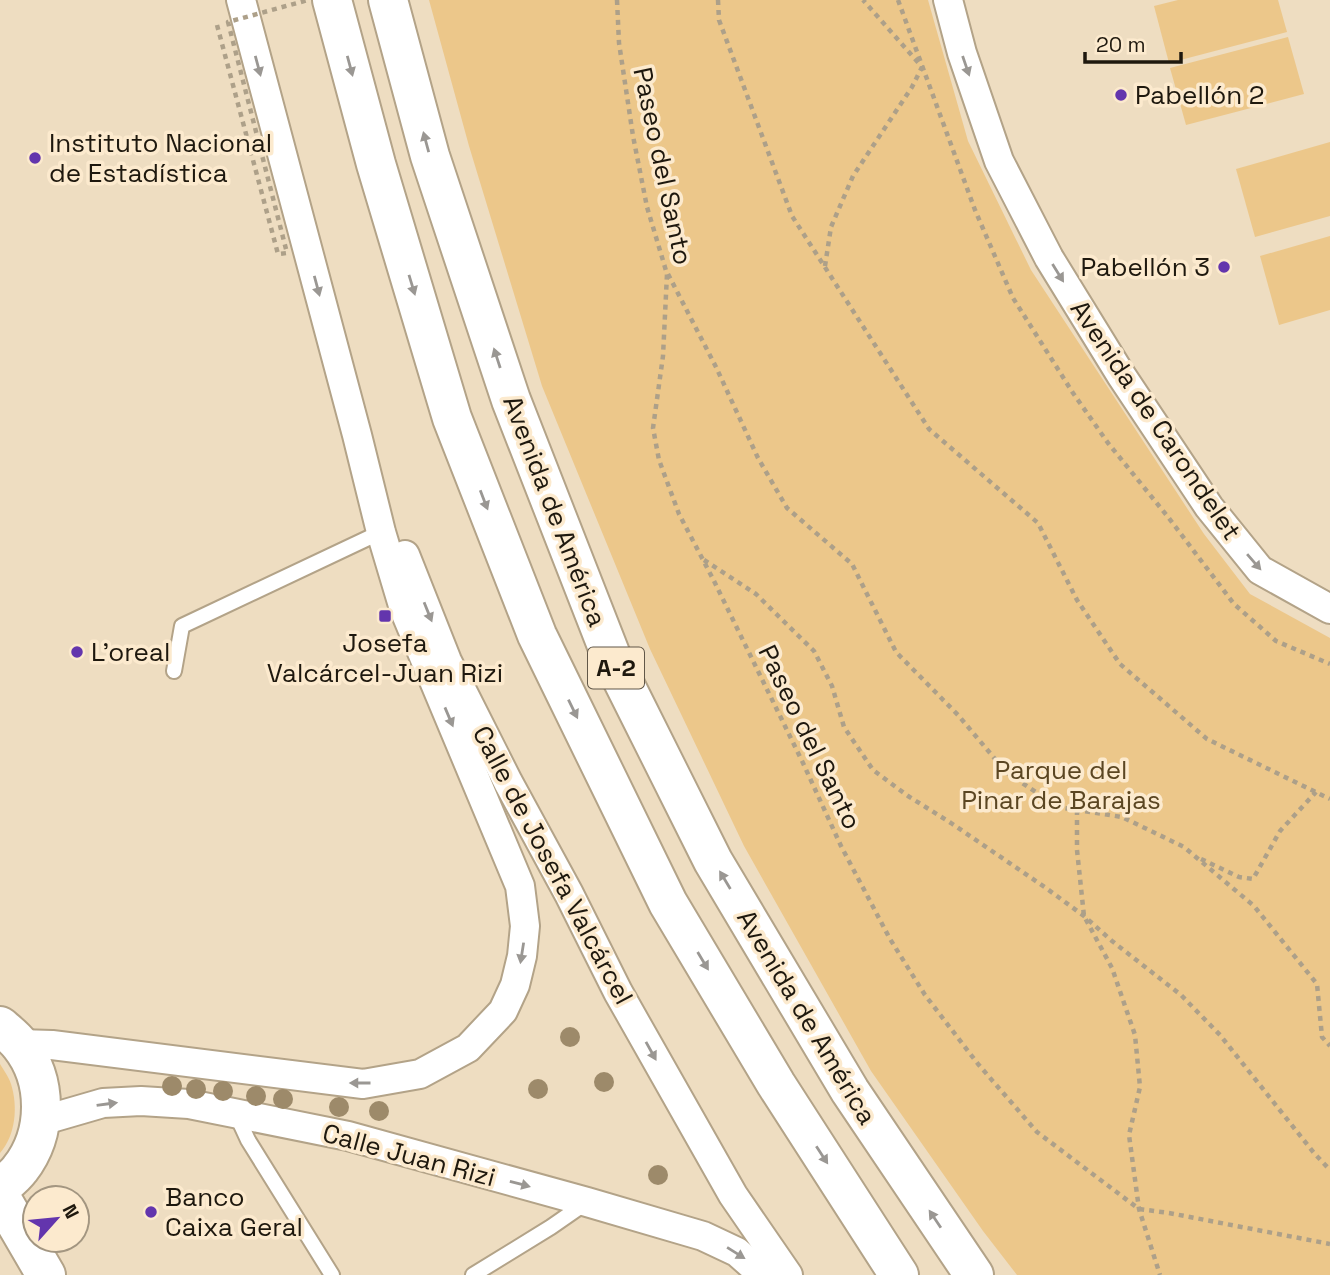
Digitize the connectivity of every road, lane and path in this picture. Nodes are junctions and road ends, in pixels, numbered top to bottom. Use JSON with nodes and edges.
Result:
{"nodes":[{"id":1,"x":241,"y":0,"type":"edge"},
{"id":2,"x":308,"y":0,"type":"edge"},
{"id":3,"x":332,"y":0,"type":"edge"},
{"id":4,"x":388,"y":0,"type":"edge"},
{"id":5,"x":617,"y":0,"type":"edge"},
{"id":6,"x":718,"y":0,"type":"edge"},
{"id":7,"x":863,"y":0,"type":"edge"},
{"id":8,"x":948,"y":0,"type":"edge"},
{"id":9,"x":217,"y":25,"type":"dead end"},
{"id":10,"x":825,"y":267,"type":"junction"},
{"id":11,"x":667,"y":274,"type":"junction"},
{"id":12,"x":357,"y":435,"type":"junction"},
{"id":13,"x":381,"y":532,"type":"junction"},
{"id":14,"x":703,"y":560,"type":"junction"},
{"id":15,"x":1330,"y":609,"type":"edge"},
{"id":16,"x":174,"y":671,"type":"dead end"},
{"id":17,"x":1316,"y":792,"type":"junction"},
{"id":18,"x":1330,"y":799,"type":"edge"},
{"id":19,"x":1077,"y":810,"type":"junction"},
{"id":20,"x":1194,"y":856,"type":"junction"},
{"id":21,"x":520,"y":886,"type":"joint"},
{"id":22,"x":1084,"y":916,"type":"junction"},
{"id":23,"x":10,"y":1035,"type":"edge"},
{"id":24,"x":1330,"y":1046,"type":"edge"},
{"id":25,"x":235,"y":1113,"type":"junction"},
{"id":26,"x":41,"y":1121,"type":"junction"},
{"id":27,"x":1330,"y":1170,"type":"edge"},
{"id":28,"x":0,"y":1188,"type":"edge"},
{"id":29,"x":0,"y":1196,"type":"edge"},
{"id":30,"x":587,"y":1202,"type":"junction"},
{"id":31,"x":1139,"y":1209,"type":"junction"},
{"id":32,"x":1330,"y":1244,"type":"edge"},
{"id":33,"x":46,"y":1275,"type":"edge"},
{"id":34,"x":332,"y":1275,"type":"edge"},
{"id":35,"x":473,"y":1275,"type":"edge"},
{"id":36,"x":763,"y":1275,"type":"edge"},
{"id":37,"x":788,"y":1275,"type":"edge"},
{"id":38,"x":899,"y":1275,"type":"edge"},
{"id":39,"x":974,"y":1275,"type":"edge"},
{"id":40,"x":1160,"y":1275,"type":"edge"}],
"edges":[{"from":1,"to":12,"type":"street","name":"Calle de Josefa Valcárcel","one_way":true},
{"from":2,"to":9,"type":"path","bridge":true},
{"from":3,"to":38,"type":"main road","number":"A-2","one_way":true},
{"from":39,"to":4,"type":"main road","name":"Avenida de América","number":"A-2","one_way":true},
{"from":5,"to":11,"type":"path","name":"Paseo del Santo"},
{"from":6,"to":10,"type":"path"},
{"from":7,"to":10,"type":"path"},
{"from":8,"to":15,"type":"street","name":"Avenida de Carondelet","one_way":true},
{"from":10,"to":17,"type":"path"},
{"from":11,"to":14,"type":"path","name":"Paseo del Santo"},
{"from":11,"to":19,"type":"path"},
{"from":12,"to":13,"type":"street","name":"Calle de Josefa Valcárcel"},
{"from":12,"to":37,"type":"street","name":"Calle de Josefa Valcárcel","one_way":true},
{"from":13,"to":16,"type":"lane"},
{"from":13,"to":21,"type":"street","name":"Calle de Josefa Valcárcel","one_way":true},
{"from":14,"to":22,"type":"path"},
{"from":14,"to":31,"type":"path","name":"Paseo del Santo"},
{"from":17,"to":18,"type":"path"},
{"from":17,"to":20,"type":"path"},
{"from":19,"to":20,"type":"path"},
{"from":19,"to":22,"type":"path"},
{"from":20,"to":24,"type":"path"},
{"from":21,"to":23,"type":"street","name":"Calle Juan Rizi","one_way":true},
{"from":22,"to":27,"type":"path"},
{"from":22,"to":31,"type":"path"},
{"from":23,"to":26,"type":"main road"},
{"from":26,"to":25,"type":"street","name":"Calle Juan Rizi","one_way":true},
{"from":25,"to":30,"type":"street","name":"Calle Juan Rizi","one_way":true},
{"from":25,"to":34,"type":"lane"},
{"from":26,"to":28,"type":"main road"},
{"from":29,"to":33,"type":"main road"},
{"from":30,"to":35,"type":"lane"},
{"from":30,"to":36,"type":"street","name":"Calle Juan Rizi","one_way":true},
{"from":31,"to":32,"type":"path","name":"Paseo del Santo"},
{"from":31,"to":40,"type":"path"}]}
